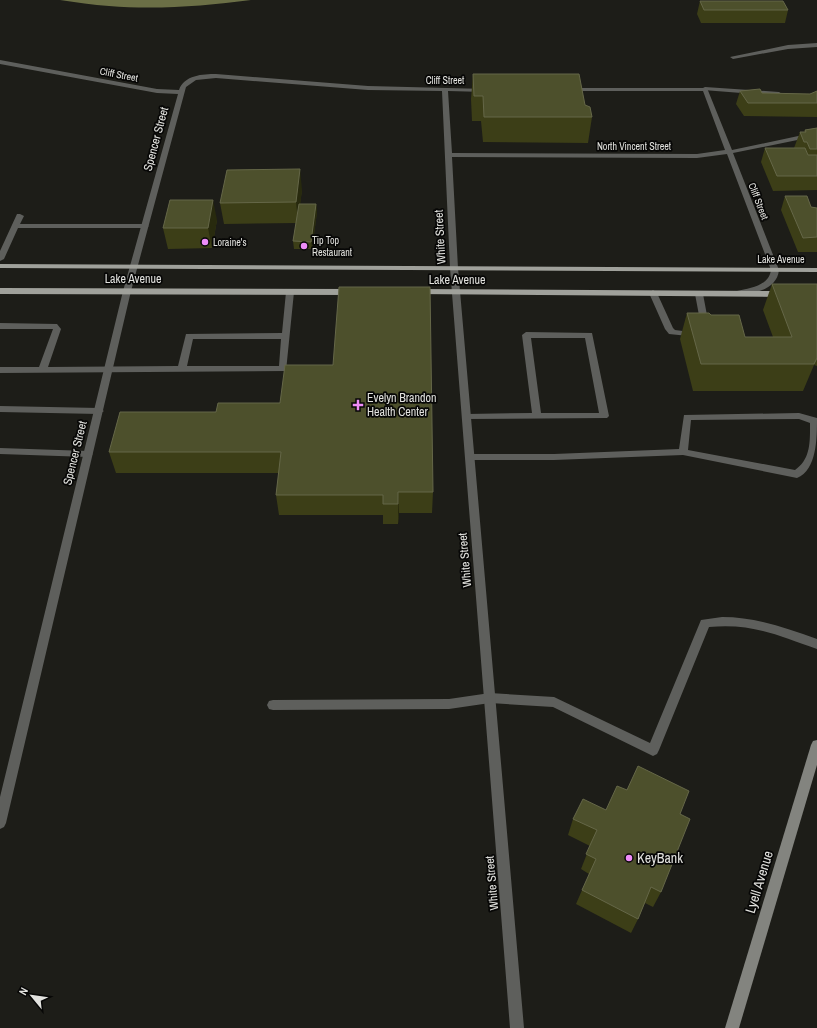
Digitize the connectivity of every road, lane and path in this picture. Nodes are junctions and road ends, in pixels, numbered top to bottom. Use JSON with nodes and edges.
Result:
{"nodes":[{"id":1,"x":817,"y":45,"type":"edge"},
{"id":2,"x":733,"y":57,"type":"dead end"},
{"id":3,"x":0,"y":62,"type":"edge"},
{"id":4,"x":705,"y":89,"type":"junction"},
{"id":5,"x":445,"y":90,"type":"junction"},
{"id":6,"x":492,"y":90,"type":"edge"},
{"id":7,"x":563,"y":90,"type":"edge"},
{"id":8,"x":182,"y":92,"type":"junction"},
{"id":9,"x":787,"y":95,"type":"edge"},
{"id":10,"x":817,"y":134,"type":"edge"},
{"id":11,"x":730,"y":152,"type":"junction"},
{"id":12,"x":448,"y":155,"type":"junction"},
{"id":13,"x":20,"y":216,"type":"dead end"},
{"id":14,"x":15,"y":226,"type":"junction"},
{"id":15,"x":145,"y":226,"type":"junction"},
{"id":16,"x":0,"y":259,"type":"edge"},
{"id":17,"x":0,"y":266,"type":"edge"},
{"id":18,"x":134,"y":267,"type":"junction"},
{"id":19,"x":454,"y":268,"type":"junction"},
{"id":20,"x":775,"y":270,"type":"junction"},
{"id":21,"x":817,"y":270,"type":"edge"},
{"id":22,"x":0,"y":291,"type":"edge"},
{"id":23,"x":128,"y":291,"type":"junction"},
{"id":24,"x":290,"y":292,"type":"junction"},
{"id":25,"x":361,"y":292,"type":"edge"},
{"id":26,"x":408,"y":292,"type":"edge"},
{"id":27,"x":456,"y":292,"type":"junction"},
{"id":28,"x":654,"y":293,"type":"junction"},
{"id":29,"x":699,"y":294,"type":"junction"},
{"id":30,"x":737,"y":294,"type":"junction"},
{"id":31,"x":793,"y":294,"type":"edge"},
{"id":32,"x":0,"y":326,"type":"edge"},
{"id":33,"x":286,"y":336,"type":"junction"},
{"id":34,"x":0,"y":370,"type":"edge"},
{"id":35,"x":42,"y":370,"type":"junction"},
{"id":36,"x":108,"y":370,"type":"junction"},
{"id":37,"x":182,"y":370,"type":"junction"},
{"id":38,"x":0,"y":409,"type":"edge"},
{"id":39,"x":99,"y":411,"type":"junction"},
{"id":40,"x":537,"y":416,"type":"junction"},
{"id":41,"x":467,"y":417,"type":"junction"},
{"id":42,"x":0,"y":451,"type":"edge"},
{"id":43,"x":683,"y":452,"type":"junction"},
{"id":44,"x":88,"y":454,"type":"junction"},
{"id":45,"x":470,"y":457,"type":"junction"},
{"id":46,"x":817,"y":644,"type":"edge"},
{"id":47,"x":490,"y":698,"type":"junction"},
{"id":48,"x":273,"y":705,"type":"dead end"},
{"id":49,"x":817,"y":744,"type":"edge"},
{"id":50,"x":0,"y":823,"type":"edge"},
{"id":51,"x":517,"y":1028,"type":"edge"},
{"id":52,"x":732,"y":1028,"type":"edge"}],
"edges":[{"from":1,"to":2,"type":"street"},
{"from":3,"to":8,"type":"street","name":"Cliff Street"},
{"from":4,"to":7,"type":"street"},
{"from":4,"to":9,"type":"street"},
{"from":4,"to":11,"type":"street","name":"Cliff Street"},
{"from":5,"to":6,"type":"street","name":"Cliff Street"},
{"from":5,"to":8,"type":"street","name":"Cliff Street"},
{"from":5,"to":12,"type":"street","name":"White Street"},
{"from":8,"to":15,"type":"street","name":"Spencer Street"},
{"from":10,"to":11,"type":"street","name":"North Vincent Street"},
{"from":11,"to":12,"type":"street","name":"North Vincent Street"},
{"from":11,"to":20,"type":"street","name":"Cliff Street"},
{"from":12,"to":19,"type":"street","name":"White Street"},
{"from":13,"to":14,"type":"street"},
{"from":14,"to":15,"type":"street"},
{"from":14,"to":16,"type":"street"},
{"from":15,"to":18,"type":"street","name":"Spencer Street"},
{"from":17,"to":18,"type":"main road","name":"Lake Avenue"},
{"from":18,"to":19,"type":"main road","name":"Lake Avenue"},
{"from":18,"to":23,"type":"street","name":"Spencer Street"},
{"from":19,"to":20,"type":"main road","name":"Lake Avenue"},
{"from":19,"to":27,"type":"street","name":"White Street"},
{"from":20,"to":21,"type":"main road","name":"Lake Avenue"},
{"from":20,"to":30,"type":"street"},
{"from":22,"to":23,"type":"main road","name":"Lake Avenue"},
{"from":23,"to":24,"type":"main road","name":"Lake Avenue"},
{"from":23,"to":36,"type":"street","name":"Spencer Street"},
{"from":24,"to":25,"type":"main road","name":"Lake Avenue"},
{"from":24,"to":33,"type":"street"},
{"from":26,"to":27,"type":"main road","name":"Lake Avenue"},
{"from":27,"to":28,"type":"main road","name":"Lake Avenue"},
{"from":27,"to":41,"type":"street","name":"White Street"},
{"from":28,"to":29,"type":"main road","name":"Lake Avenue"},
{"from":28,"to":29,"type":"street"},
{"from":29,"to":30,"type":"main road","name":"Lake Avenue"},
{"from":30,"to":31,"type":"main road","name":"Lake Avenue"},
{"from":32,"to":35,"type":"street"},
{"from":33,"to":37,"type":"street"},
{"from":33,"to":37,"type":"street"},
{"from":34,"to":35,"type":"street"},
{"from":35,"to":36,"type":"street"},
{"from":36,"to":37,"type":"street"},
{"from":36,"to":39,"type":"street","name":"Spencer Street"},
{"from":38,"to":39,"type":"street"},
{"from":39,"to":44,"type":"street","name":"Spencer Street"},
{"from":40,"to":40,"type":"street"},
{"from":40,"to":41,"type":"street"},
{"from":41,"to":45,"type":"street","name":"White Street"},
{"from":42,"to":44,"type":"street"},
{"from":43,"to":43,"type":"street"},
{"from":43,"to":45,"type":"street"},
{"from":44,"to":50,"type":"street","name":"Spencer Street"},
{"from":45,"to":47,"type":"street","name":"White Street"},
{"from":46,"to":47,"type":"street"},
{"from":47,"to":48,"type":"street"},
{"from":47,"to":51,"type":"street","name":"White Street"},
{"from":49,"to":52,"type":"main road","name":"Lyell Avenue"}]}
